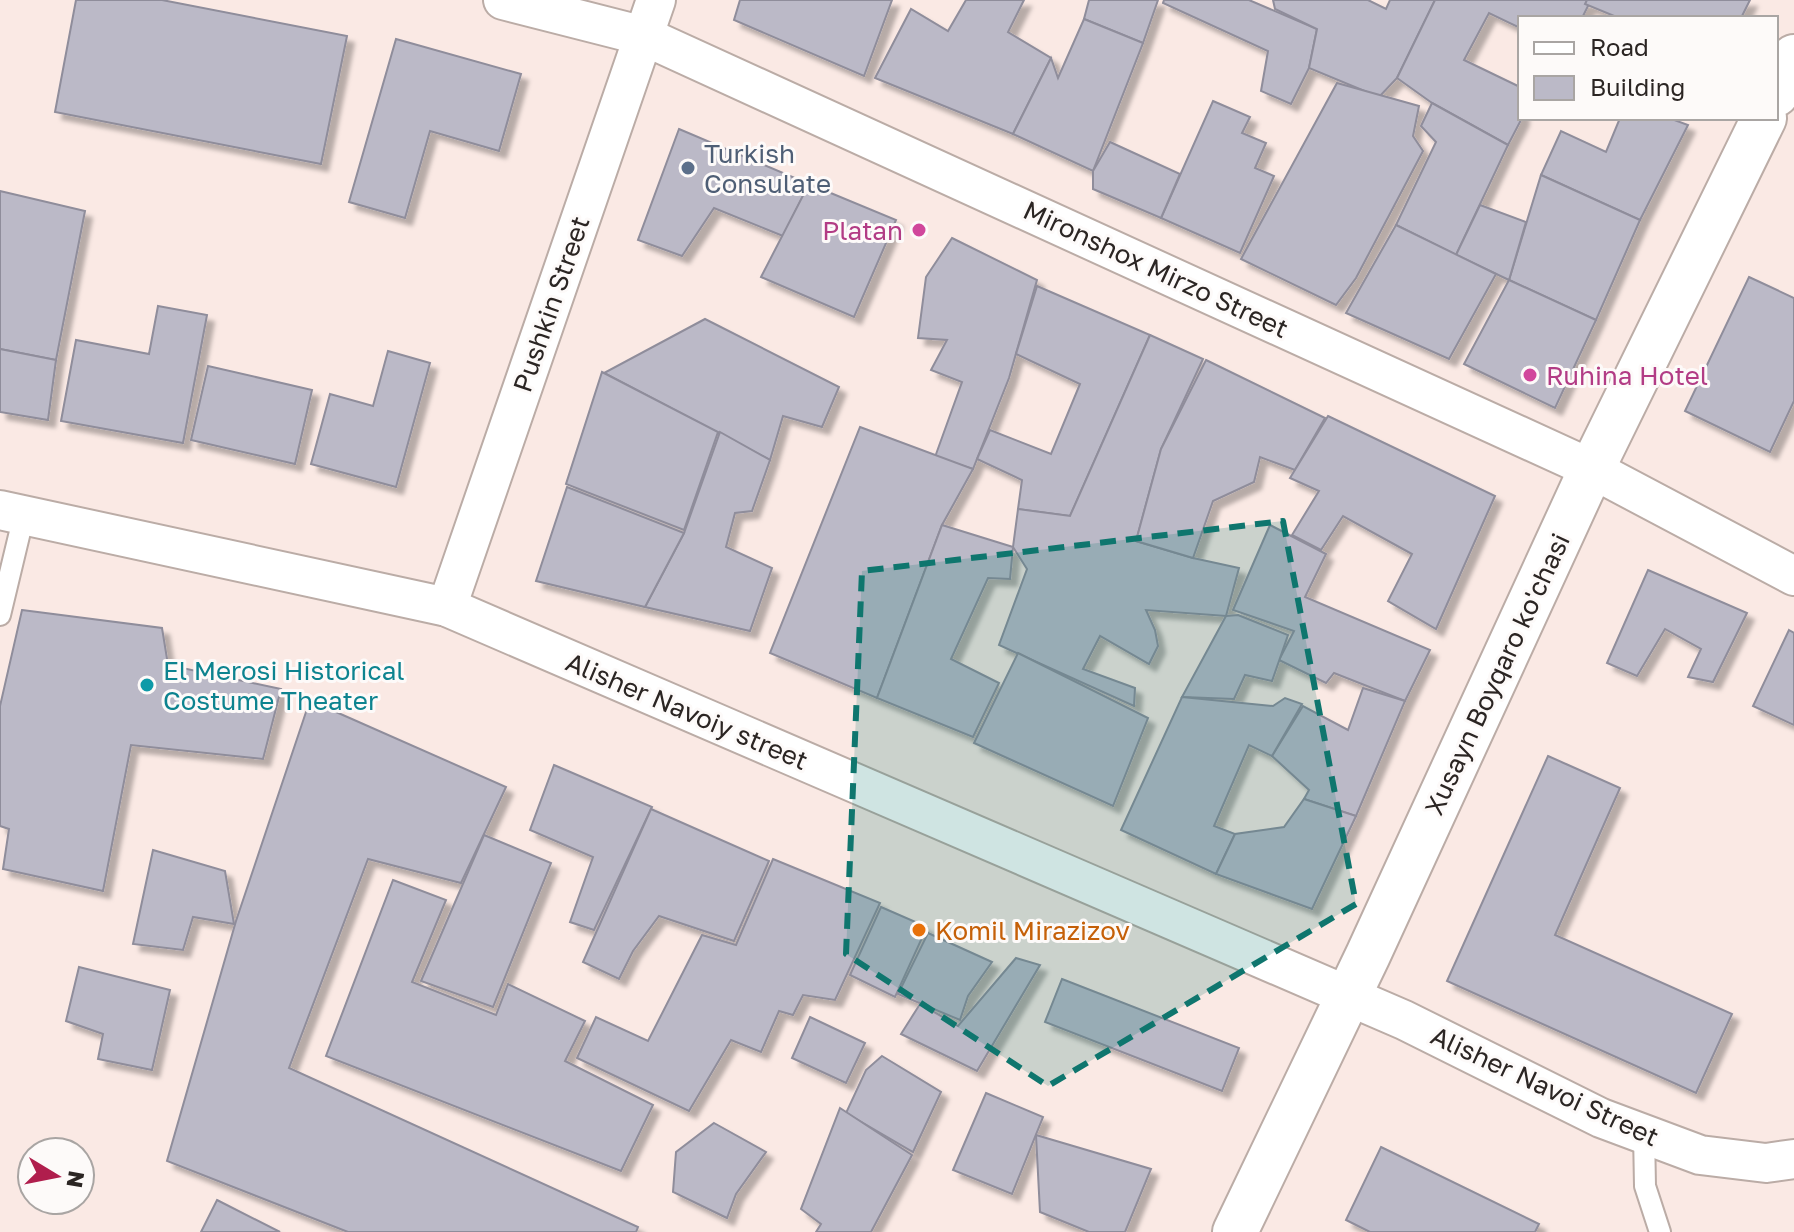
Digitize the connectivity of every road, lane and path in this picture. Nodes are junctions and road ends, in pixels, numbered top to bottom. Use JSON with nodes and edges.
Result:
{"nodes":[{"id":1,"x":503,"y":0,"type":"edge"},
{"id":2,"x":656,"y":0,"type":"edge"},
{"id":3,"x":644,"y":36,"type":"junction"},
{"id":4,"x":1794,"y":57,"type":"edge"},
{"id":5,"x":1778,"y":90,"type":"edge"},
{"id":6,"x":1763,"y":120,"type":"edge"},
{"id":7,"x":1592,"y":469,"type":"junction"},
{"id":8,"x":12,"y":513,"type":"edge"},
{"id":9,"x":1794,"y":576,"type":"edge"},
{"id":10,"x":447,"y":607,"type":"junction"},
{"id":11,"x":0,"y":615,"type":"edge"},
{"id":12,"x":1348,"y":998,"type":"junction"},
{"id":13,"x":1644,"y":1133,"type":"junction"},
{"id":14,"x":1794,"y":1159,"type":"edge"},
{"id":15,"x":1654,"y":1229,"type":"edge"},
{"id":16,"x":1235,"y":1232,"type":"edge"}],
"edges":[{"from":1,"to":3,"type":"street","name":"Mironshox Mirzo Street"},
{"from":2,"to":3,"type":"street","name":"Pushkin Street"},
{"from":3,"to":7,"type":"street","name":"Mironshox Mirzo Street"},
{"from":3,"to":10,"type":"street","name":"Pushkin Street"},
{"from":4,"to":5,"type":"main road"},
{"from":6,"to":7,"type":"main road","name":"Xusayn Boyqaro ko'chasi"},
{"from":7,"to":9,"type":"street","name":"Mironshox Mirzo Street"},
{"from":7,"to":12,"type":"main road","name":"Xusayn Boyqaro ko'chasi"},
{"from":8,"to":10,"type":"street","name":"Alisher Navoiy street"},
{"from":8,"to":11,"type":"lane"},
{"from":10,"to":12,"type":"street","name":"Alisher Navoiy street"},
{"from":12,"to":13,"type":"street","name":"Alisher Navoi Street"},
{"from":12,"to":16,"type":"main road","name":"Xusayn Boyqaro ko'chasi"},
{"from":13,"to":14,"type":"street","name":"Alisher Navoi Street"},
{"from":13,"to":15,"type":"lane"}]}
